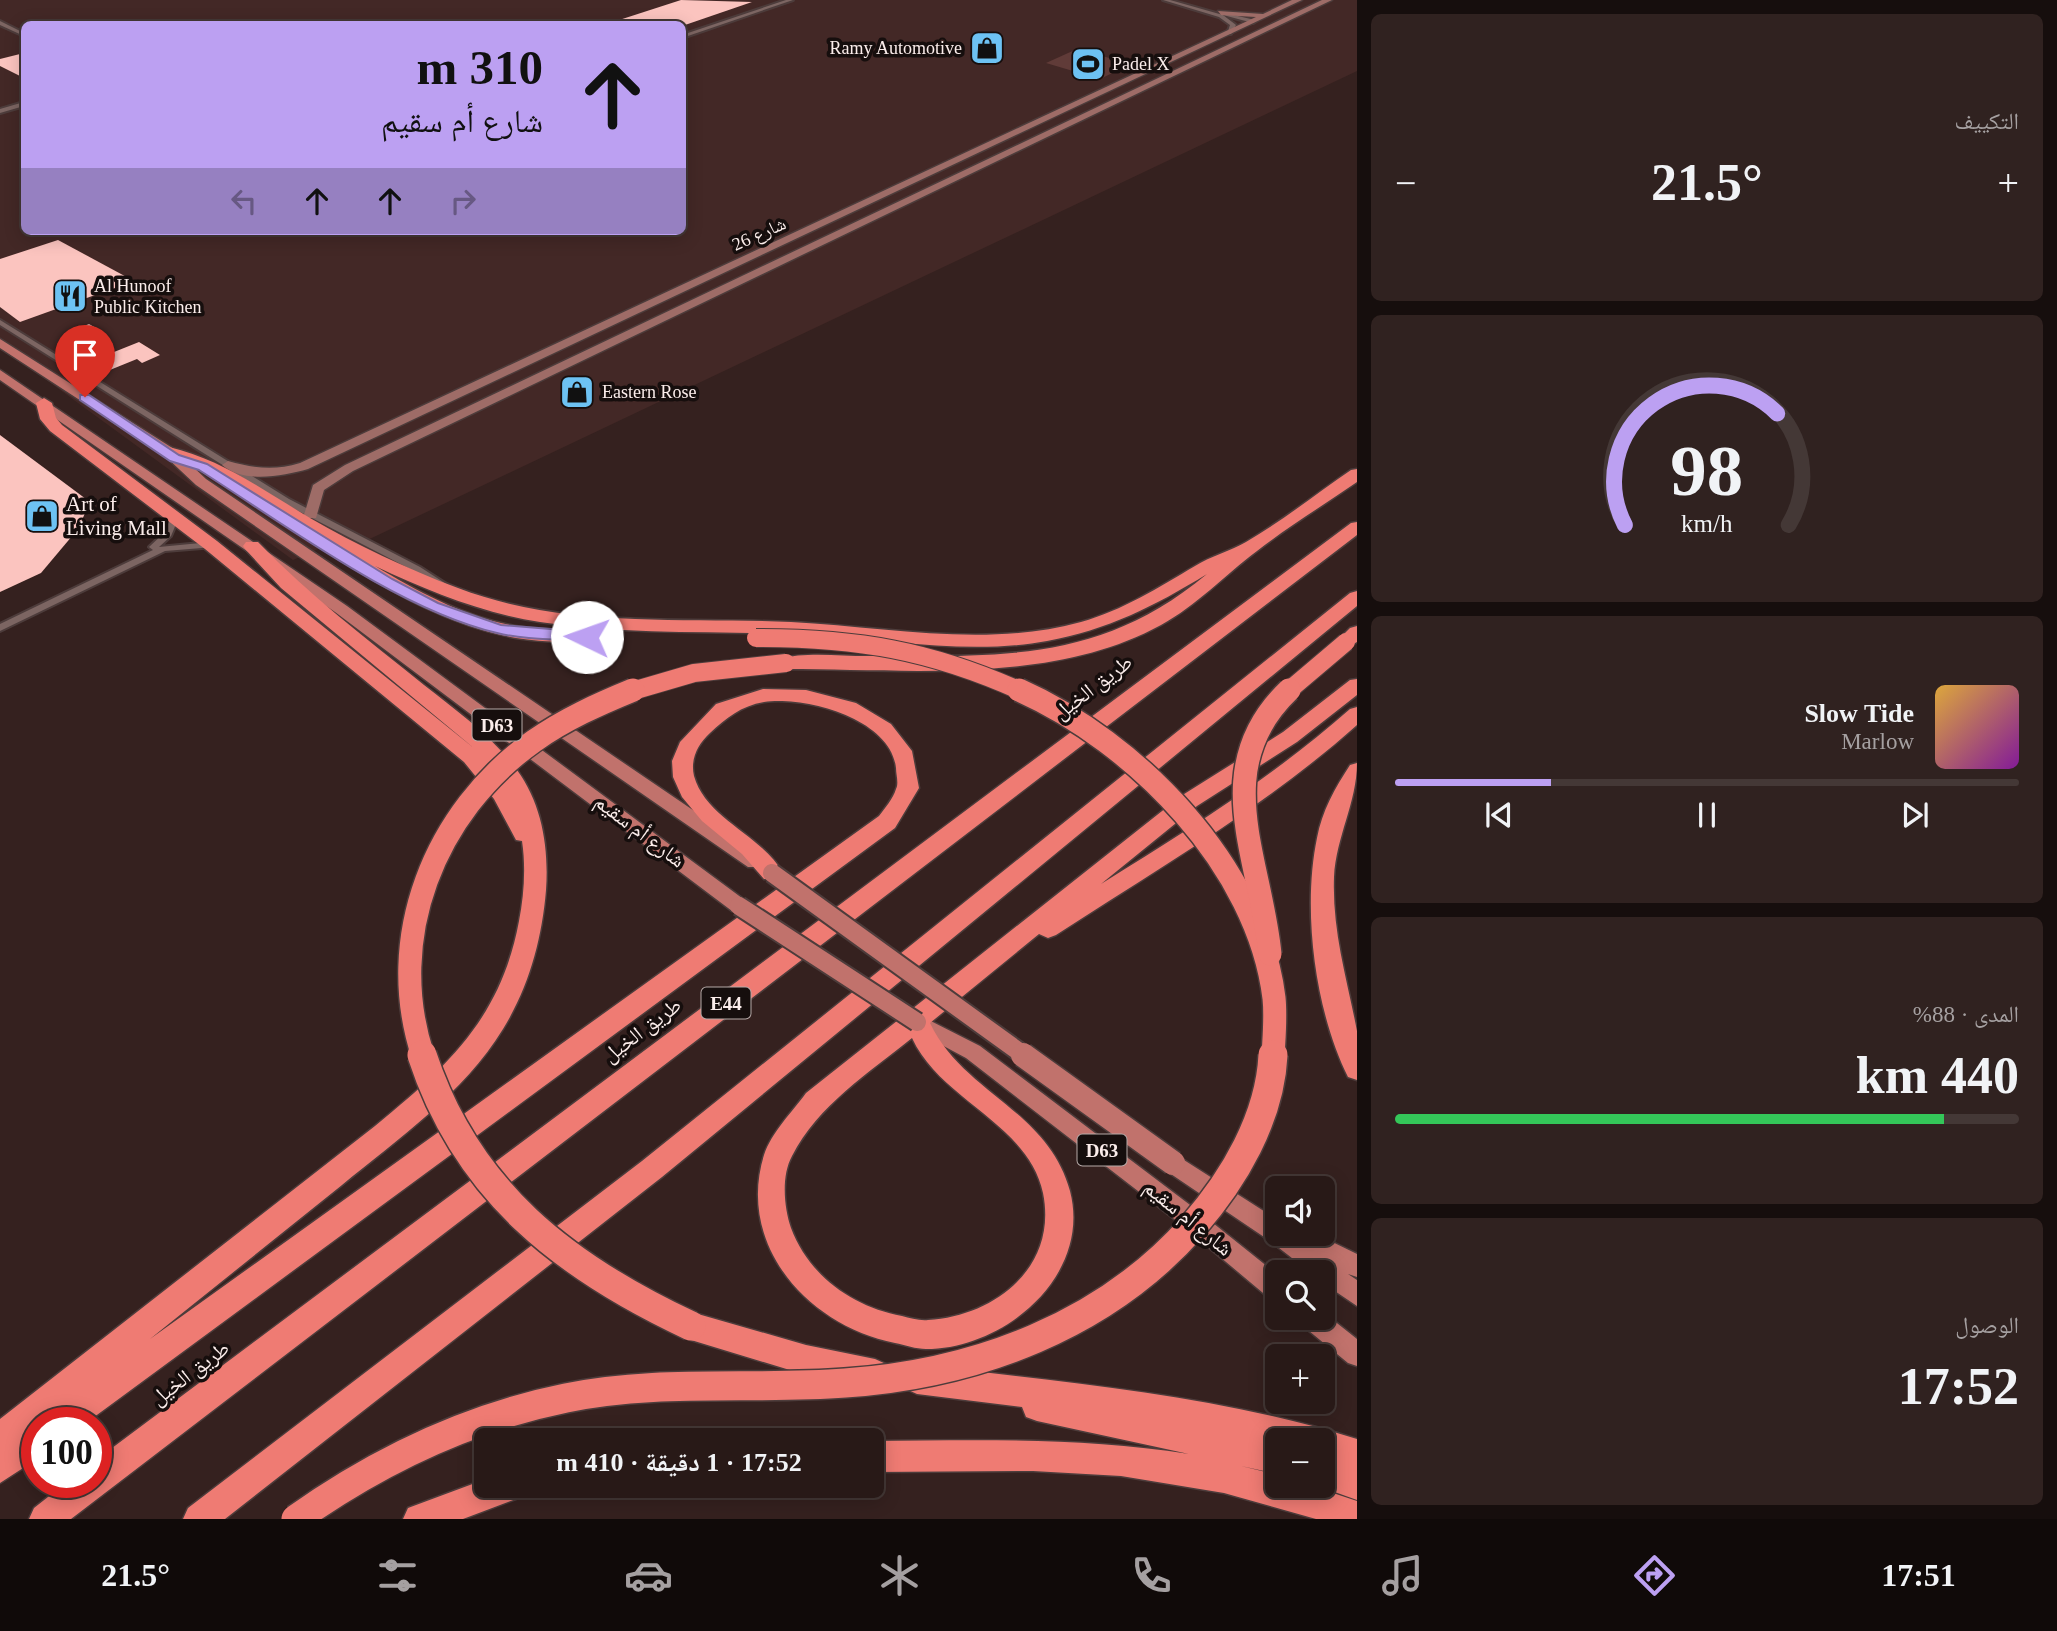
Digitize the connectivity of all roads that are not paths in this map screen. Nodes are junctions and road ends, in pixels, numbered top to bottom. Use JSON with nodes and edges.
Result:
{"nodes":[{"id":1,"x":791,"y":0,"type":"edge"},
{"id":2,"x":1164,"y":0,"type":"edge"},
{"id":3,"x":1298,"y":0,"type":"edge"},
{"id":4,"x":1328,"y":0,"type":"edge"},
{"id":5,"x":1178,"y":4,"type":"junction"},
{"id":6,"x":1273,"y":12,"type":"junction"},
{"id":7,"x":1221,"y":13,"type":"junction"},
{"id":8,"x":1253,"y":21,"type":"junction"},
{"id":9,"x":0,"y":23,"type":"edge"},
{"id":10,"x":1229,"y":33,"type":"junction"},
{"id":11,"x":21,"y":34,"type":"edge"},
{"id":12,"x":686,"y":36,"type":"edge"},
{"id":13,"x":1247,"y":39,"type":"junction"},
{"id":14,"x":21,"y":105,"type":"edge"},
{"id":15,"x":0,"y":111,"type":"edge"},
{"id":16,"x":802,"y":233,"type":"junction"},
{"id":17,"x":802,"y":252,"type":"junction"},
{"id":18,"x":0,"y":322,"type":"edge"},
{"id":19,"x":0,"y":343,"type":"edge"},
{"id":20,"x":528,"y":361,"type":"junction"},
{"id":21,"x":0,"y":374,"type":"edge"},
{"id":22,"x":530,"y":381,"type":"junction"},
{"id":23,"x":44,"y":403,"type":"junction"},
{"id":24,"x":172,"y":455,"type":"junction"},
{"id":25,"x":228,"y":466,"type":"junction"},
{"id":26,"x":1357,"y":474,"type":"edge"},
{"id":27,"x":311,"y":515,"type":"junction"},
{"id":28,"x":175,"y":517,"type":"junction"},
{"id":29,"x":1357,"y":527,"type":"edge"},
{"id":30,"x":211,"y":545,"type":"junction"},
{"id":31,"x":253,"y":546,"type":"junction"},
{"id":32,"x":1250,"y":547,"type":"junction"},
{"id":33,"x":133,"y":560,"type":"junction"},
{"id":34,"x":453,"y":593,"type":"junction"},
{"id":35,"x":1357,"y":597,"type":"edge"},
{"id":36,"x":0,"y":628,"type":"edge"},
{"id":37,"x":1353,"y":637,"type":"edge"},
{"id":38,"x":1357,"y":685,"type":"edge"},
{"id":39,"x":1357,"y":714,"type":"edge"},
{"id":40,"x":1357,"y":770,"type":"edge"},
{"id":41,"x":533,"y":865,"type":"junction"},
{"id":42,"x":772,"y":873,"type":"junction"},
{"id":43,"x":985,"y":964,"type":"junction"},
{"id":44,"x":1269,"y":973,"type":"junction"},
{"id":45,"x":917,"y":1023,"type":"junction"},
{"id":46,"x":1357,"y":1069,"type":"edge"},
{"id":47,"x":1265,"y":1223,"type":"edge"},
{"id":48,"x":1295,"y":1246,"type":"edge"},
{"id":49,"x":1317,"y":1246,"type":"edge"},
{"id":50,"x":1357,"y":1266,"type":"edge"},
{"id":51,"x":1265,"y":1279,"type":"edge"},
{"id":52,"x":1357,"y":1295,"type":"edge"},
{"id":53,"x":1327,"y":1330,"type":"edge"},
{"id":54,"x":1357,"y":1354,"type":"edge"},
{"id":55,"x":989,"y":1389,"type":"junction"},
{"id":56,"x":82,"y":1407,"type":"edge"},
{"id":57,"x":1265,"y":1430,"type":"edge"},
{"id":58,"x":0,"y":1438,"type":"edge"},
{"id":59,"x":1335,"y":1448,"type":"edge"},
{"id":60,"x":21,"y":1452,"type":"edge"},
{"id":61,"x":1265,"y":1455,"type":"edge"},
{"id":62,"x":1357,"y":1455,"type":"edge"},
{"id":63,"x":884,"y":1457,"type":"edge"},
{"id":64,"x":0,"y":1467,"type":"edge"},
{"id":65,"x":112,"y":1468,"type":"edge"},
{"id":66,"x":1335,"y":1476,"type":"edge"},
{"id":67,"x":1357,"y":1484,"type":"edge"},
{"id":68,"x":73,"y":1498,"type":"edge"},
{"id":69,"x":477,"y":1498,"type":"edge"},
{"id":70,"x":1357,"y":1517,"type":"edge"},
{"id":71,"x":45,"y":1519,"type":"edge"},
{"id":72,"x":199,"y":1519,"type":"edge"},
{"id":73,"x":296,"y":1519,"type":"edge"},
{"id":74,"x":419,"y":1519,"type":"edge"}],
"edges":[{"from":1,"to":12,"type":"street"},
{"from":2,"to":5,"type":"street"},
{"from":3,"to":6,"type":"main road","name":"شارع 26"},
{"from":4,"to":13,"type":"main road","name":"شارع 26"},
{"from":5,"to":7,"type":"street"},
{"from":5,"to":10,"type":"street"},
{"from":6,"to":7,"type":"main road"},
{"from":6,"to":8,"type":"main road","name":"شارع 26"},
{"from":7,"to":8,"type":"street"},
{"from":8,"to":10,"type":"main road","name":"شارع 26"},
{"from":8,"to":13,"type":"main road"},
{"from":9,"to":11,"type":"street"},
{"from":10,"to":16,"type":"main road","name":"شارع 26"},
{"from":13,"to":17,"type":"main road","name":"شارع 26"},
{"from":14,"to":15,"type":"street"},
{"from":16,"to":17,"type":"main road"},
{"from":16,"to":20,"type":"main road","name":"شارع 26"},
{"from":17,"to":22,"type":"main road","name":"شارع 26"},
{"from":18,"to":25,"type":"street"},
{"from":19,"to":24,"type":"main road","name":"شارع أم سقيم","number":"D63"},
{"from":20,"to":22,"type":"main road"},
{"from":20,"to":25,"type":"main road","name":"شارع 26"},
{"from":21,"to":23,"type":"main road","name":"شارع أم سقيم","number":"D63"},
{"from":22,"to":27,"type":"main road","name":"شارع 26"},
{"from":23,"to":28,"type":"highway"},
{"from":23,"to":31,"type":"main road","name":"شارع أم سقيم","number":"D63"},
{"from":24,"to":34,"type":"highway"},
{"from":24,"to":42,"type":"main road","name":"شارع أم سقيم","number":"D63"},
{"from":24,"to":44,"type":"highway","bridge":true},
{"from":25,"to":27,"type":"street"},
{"from":26,"to":32,"type":"highway"},
{"from":27,"to":34,"type":"street"},
{"from":28,"to":30,"type":"highway"},
{"from":28,"to":33,"type":"street"},
{"from":29,"to":65,"type":"highway","name":"طريق الخيل","number":"E44"},
{"from":30,"to":33,"type":"street"},
{"from":30,"to":41,"type":"highway"},
{"from":31,"to":41,"type":"highway"},
{"from":31,"to":45,"type":"main road","name":"شارع أم سقيم","number":"D63","bridge":true},
{"from":32,"to":34,"type":"highway"},
{"from":32,"to":55,"type":"highway","bridge":true},
{"from":33,"to":36,"type":"street"},
{"from":35,"to":72,"type":"highway"},
{"from":37,"to":44,"type":"highway","bridge":true},
{"from":38,"to":43,"type":"highway"},
{"from":39,"to":43,"type":"highway"},
{"from":40,"to":46,"type":"highway"},
{"from":41,"to":58,"type":"highway"},
{"from":42,"to":47,"type":"main road","name":"شارع أم سقيم","number":"D63","bridge":true},
{"from":42,"to":56,"type":"highway"},
{"from":43,"to":45,"type":"highway"},
{"from":44,"to":73,"type":"highway","bridge":true},
{"from":45,"to":51,"type":"main road","name":"شارع أم سقيم","number":"D63"},
{"from":48,"to":52,"type":"main road","name":"شارع أم سقيم","number":"D63"},
{"from":49,"to":50,"type":"main road"},
{"from":53,"to":54,"type":"main road"},
{"from":55,"to":57,"type":"highway"},
{"from":55,"to":61,"type":"highway"},
{"from":59,"to":62,"type":"highway"},
{"from":60,"to":64,"type":"highway"},
{"from":63,"to":70,"type":"highway"},
{"from":66,"to":67,"type":"highway"},
{"from":68,"to":71,"type":"highway","name":"طريق الخيل","number":"E44"},
{"from":69,"to":74,"type":"highway"}]}
